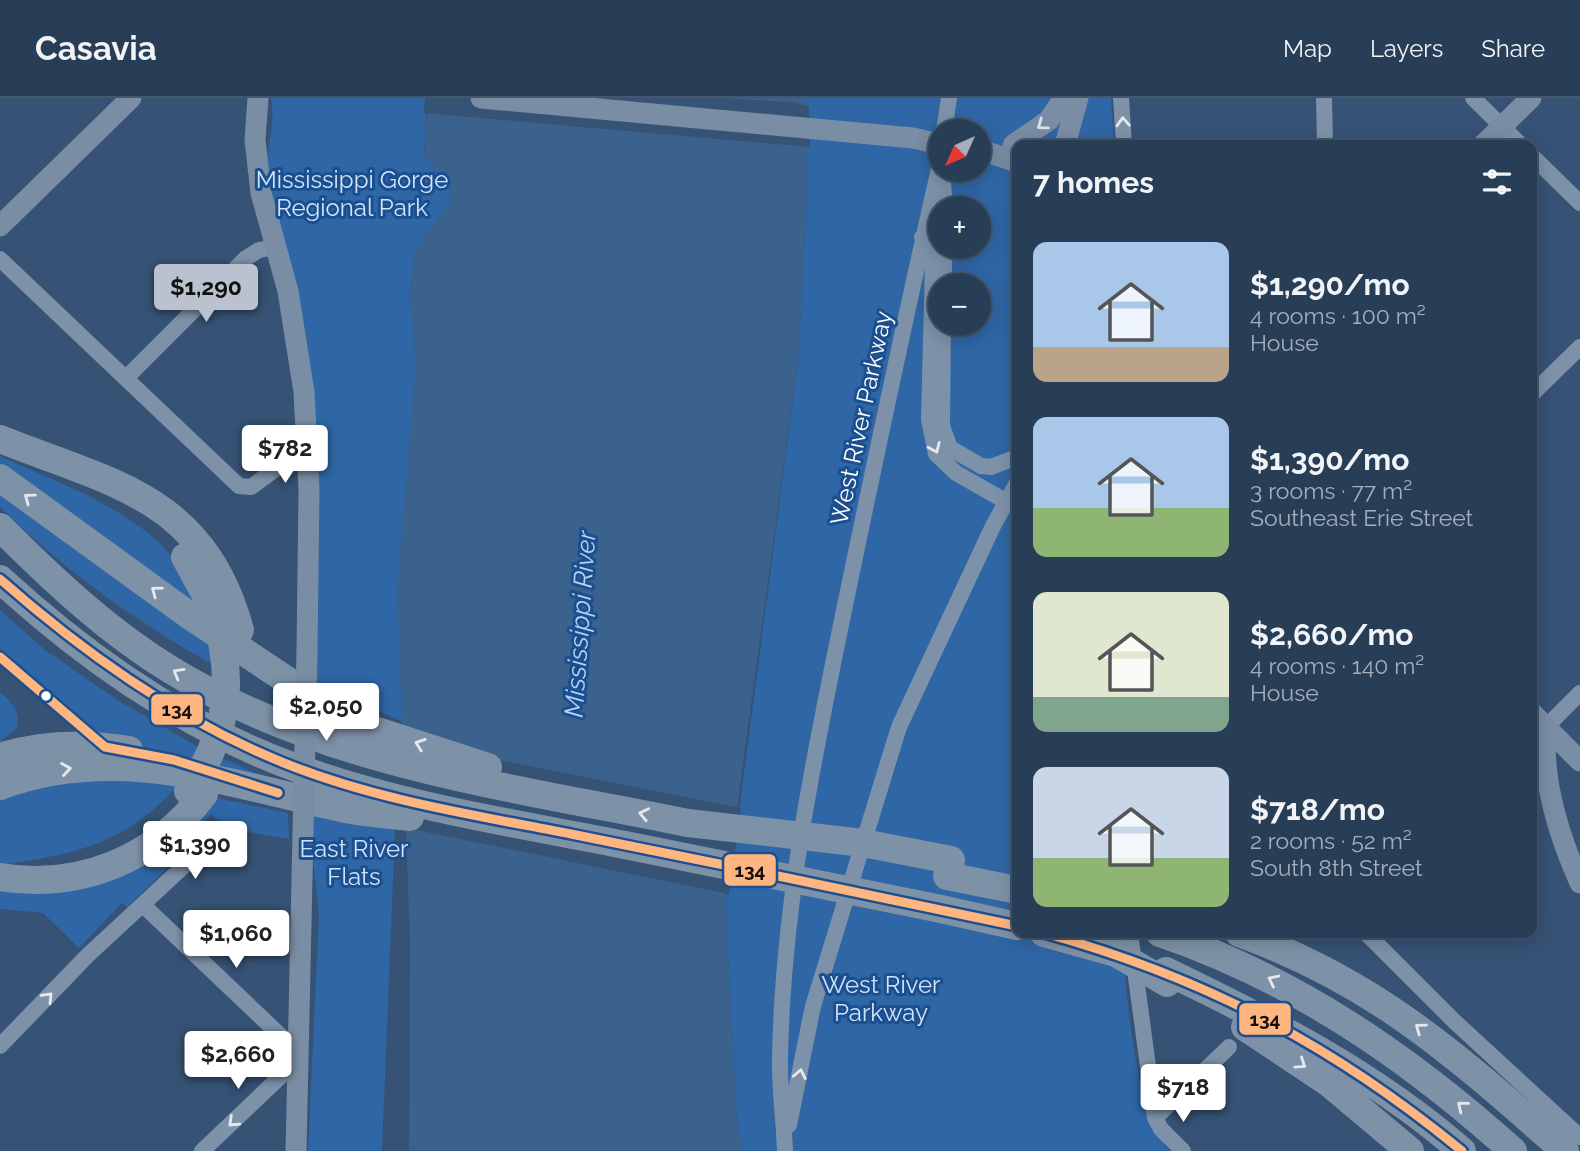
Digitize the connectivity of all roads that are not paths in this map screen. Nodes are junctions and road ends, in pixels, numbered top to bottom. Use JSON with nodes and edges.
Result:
{"nodes":[{"id":1,"x":131,"y":98,"type":"edge"},
{"id":2,"x":258,"y":98,"type":"edge"},
{"id":3,"x":481,"y":98,"type":"edge"},
{"id":4,"x":949,"y":98,"type":"edge"},
{"id":5,"x":1064,"y":98,"type":"edge"},
{"id":6,"x":1078,"y":98,"type":"edge"},
{"id":7,"x":1121,"y":98,"type":"edge"},
{"id":8,"x":1324,"y":98,"type":"edge"},
{"id":9,"x":1473,"y":98,"type":"edge"},
{"id":10,"x":1531,"y":98,"type":"edge"},
{"id":11,"x":946,"y":119,"type":"edge"},
{"id":12,"x":1502,"y":127,"type":"junction"},
{"id":13,"x":928,"y":137,"type":"edge"},
{"id":14,"x":913,"y":138,"type":"junction"},
{"id":15,"x":1027,"y":140,"type":"edge"},
{"id":16,"x":1066,"y":140,"type":"edge"},
{"id":17,"x":1124,"y":140,"type":"edge"},
{"id":18,"x":1325,"y":140,"type":"edge"},
{"id":19,"x":1488,"y":140,"type":"edge"},
{"id":20,"x":1516,"y":140,"type":"edge"},
{"id":21,"x":928,"y":141,"type":"edge"},
{"id":22,"x":991,"y":143,"type":"edge"},
{"id":23,"x":991,"y":150,"type":"edge"},
{"id":24,"x":1012,"y":150,"type":"edge"},
{"id":25,"x":1012,"y":151,"type":"edge"},
{"id":26,"x":1537,"y":161,"type":"edge"},
{"id":27,"x":936,"y":182,"type":"edge"},
{"id":28,"x":1580,"y":204,"type":"edge"},
{"id":29,"x":0,"y":226,"type":"edge"},
{"id":30,"x":272,"y":236,"type":"junction"},
{"id":31,"x":922,"y":237,"type":"junction"},
{"id":32,"x":0,"y":259,"type":"edge"},
{"id":33,"x":943,"y":336,"type":"edge"},
{"id":34,"x":1580,"y":347,"type":"edge"},
{"id":35,"x":126,"y":378,"type":"junction"},
{"id":36,"x":1537,"y":389,"type":"edge"},
{"id":37,"x":0,"y":441,"type":"edge"},
{"id":38,"x":308,"y":445,"type":"junction"},
{"id":39,"x":1012,"y":459,"type":"edge"},
{"id":40,"x":0,"y":478,"type":"edge"},
{"id":41,"x":1012,"y":492,"type":"edge"},
{"id":42,"x":1007,"y":502,"type":"junction"},
{"id":43,"x":0,"y":527,"type":"edge"},
{"id":44,"x":0,"y":579,"type":"edge"},
{"id":45,"x":1580,"y":694,"type":"edge"},
{"id":46,"x":1539,"y":719,"type":"edge"},
{"id":47,"x":354,"y":737,"type":"junction"},
{"id":48,"x":0,"y":757,"type":"edge"},
{"id":49,"x":1580,"y":761,"type":"edge"},
{"id":50,"x":0,"y":786,"type":"edge"},
{"id":51,"x":252,"y":787,"type":"junction"},
{"id":52,"x":196,"y":793,"type":"junction"},
{"id":53,"x":346,"y":797,"type":"junction"},
{"id":54,"x":213,"y":831,"type":"dead end"},
{"id":55,"x":1580,"y":851,"type":"edge"},
{"id":56,"x":949,"y":868,"type":"junction"},
{"id":57,"x":1580,"y":869,"type":"edge"},
{"id":58,"x":1012,"y":870,"type":"edge"},
{"id":59,"x":0,"y":875,"type":"edge"},
{"id":60,"x":1580,"y":882,"type":"edge"},
{"id":61,"x":1012,"y":888,"type":"edge"},
{"id":62,"x":144,"y":906,"type":"junction"},
{"id":63,"x":1012,"y":925,"type":"edge"},
{"id":64,"x":1076,"y":938,"type":"edge"},
{"id":65,"x":1173,"y":938,"type":"edge"},
{"id":66,"x":1252,"y":938,"type":"edge"},
{"id":67,"x":1371,"y":938,"type":"edge"},
{"id":68,"x":1115,"y":944,"type":"edge"},
{"id":69,"x":1167,"y":977,"type":"junction"},
{"id":70,"x":782,"y":1005,"type":"junction"},
{"id":71,"x":813,"y":1006,"type":"junction"},
{"id":72,"x":0,"y":1045,"type":"edge"},
{"id":73,"x":1229,"y":1047,"type":"dead end"},
{"id":74,"x":300,"y":1058,"type":"junction"},
{"id":75,"x":1155,"y":1118,"type":"junction"},
{"id":76,"x":1580,"y":1137,"type":"edge"},
{"id":77,"x":785,"y":1146,"type":"edge"},
{"id":78,"x":202,"y":1151,"type":"edge"},
{"id":79,"x":296,"y":1151,"type":"edge"},
{"id":80,"x":1183,"y":1151,"type":"edge"},
{"id":81,"x":1410,"y":1151,"type":"edge"},
{"id":82,"x":1462,"y":1151,"type":"edge"},
{"id":83,"x":1513,"y":1151,"type":"edge"},
{"id":84,"x":1565,"y":1151,"type":"edge"}],
"edges":[{"from":1,"to":29,"type":"street"},
{"from":2,"to":30,"type":"street"},
{"from":3,"to":14,"type":"street"},
{"from":4,"to":11,"type":"street"},
{"from":5,"to":15,"type":"street","one_way":true},
{"from":6,"to":16,"type":"street"},
{"from":17,"to":7,"type":"street","one_way":true},
{"from":8,"to":18,"type":"street"},
{"from":9,"to":12,"type":"street"},
{"from":10,"to":12,"type":"street"},
{"from":12,"to":19,"type":"street"},
{"from":12,"to":20,"type":"street"},
{"from":13,"to":14,"type":"street"},
{"from":14,"to":21,"type":"street"},
{"from":22,"to":24,"type":"street"},
{"from":23,"to":25,"type":"street"},
{"from":26,"to":28,"type":"street"},
{"from":27,"to":31,"type":"street","name":"West River Parkway"},
{"from":30,"to":35,"type":"street"},
{"from":30,"to":38,"type":"street"},
{"from":31,"to":42,"type":"street","one_way":true},
{"from":31,"to":70,"type":"street","name":"West River Parkway"},
{"from":32,"to":35,"type":"street"},
{"from":33,"to":39,"type":"street"},
{"from":34,"to":36,"type":"street"},
{"from":35,"to":38,"type":"street"},
{"from":37,"to":52,"type":"highway","bridge":true},
{"from":37,"to":52,"type":"highway"},
{"from":38,"to":74,"type":"street","bridge":true},
{"from":47,"to":40,"type":"highway","one_way":true},
{"from":41,"to":42,"type":"street","name":"West River Parkway"},
{"from":42,"to":71,"type":"street","name":"West River Parkway"},
{"from":47,"to":43,"type":"highway","one_way":true},
{"from":44,"to":53,"type":"highway"},
{"from":45,"to":46,"type":"street"},
{"from":46,"to":49,"type":"street"},
{"from":46,"to":55,"type":"street"},
{"from":46,"to":60,"type":"street"},
{"from":56,"to":47,"type":"highway","one_way":true,"bridge":true},
{"from":48,"to":51,"type":"highway"},
{"from":50,"to":51,"type":"highway","one_way":true},
{"from":51,"to":53,"type":"highway"},
{"from":52,"to":59,"type":"highway"},
{"from":53,"to":63,"type":"highway","bridge":true},
{"from":54,"to":62,"type":"street"},
{"from":56,"to":58,"type":"highway"},
{"from":56,"to":61,"type":"highway"},
{"from":57,"to":60,"type":"street"},
{"from":72,"to":62,"type":"street","one_way":true},
{"from":62,"to":74,"type":"street"},
{"from":64,"to":68,"type":"highway"},
{"from":83,"to":65,"type":"highway","one_way":true},
{"from":84,"to":66,"type":"highway","one_way":true},
{"from":67,"to":76,"type":"street"},
{"from":68,"to":69,"type":"highway","bridge":true},
{"from":68,"to":75,"type":"street"},
{"from":69,"to":81,"type":"highway","one_way":true},
{"from":69,"to":82,"type":"highway"},
{"from":70,"to":71,"type":"street"},
{"from":70,"to":77,"type":"street","name":"West River Parkway"},
{"from":77,"to":71,"type":"street","name":"West River Parkway","one_way":true},
{"from":73,"to":75,"type":"street"},
{"from":74,"to":78,"type":"street","one_way":true},
{"from":74,"to":79,"type":"street"},
{"from":75,"to":80,"type":"street"}]}
